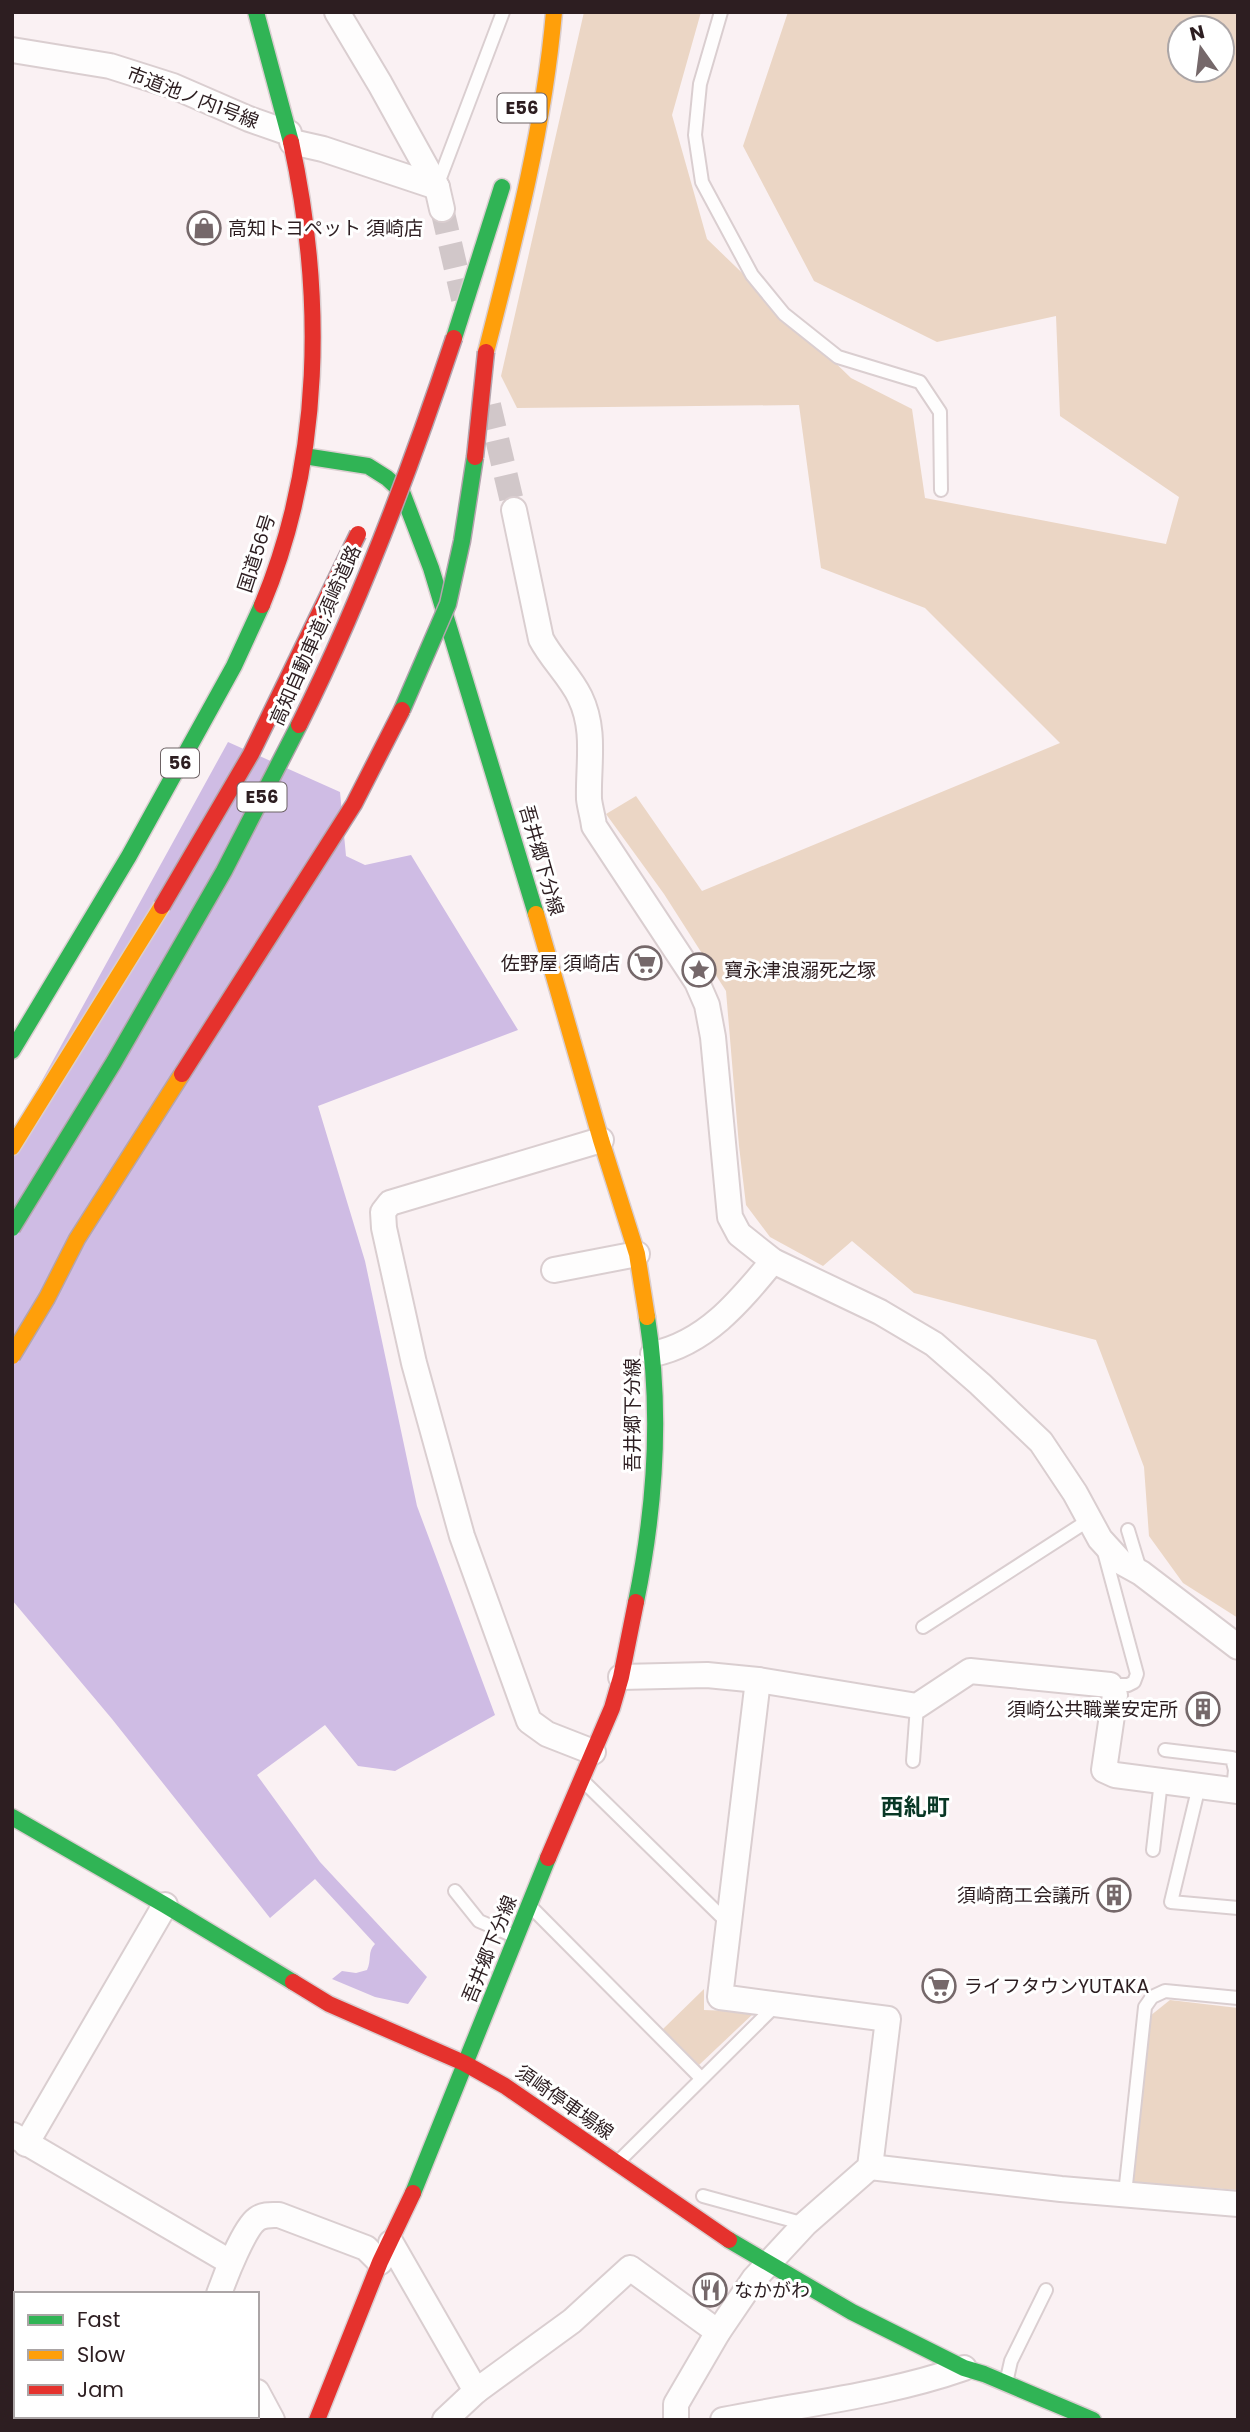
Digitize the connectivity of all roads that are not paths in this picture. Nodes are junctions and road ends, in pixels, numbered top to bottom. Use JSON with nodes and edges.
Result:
{"nodes":[{"id":1,"x":256,"y":12,"type":"edge"},
{"id":2,"x":337,"y":12,"type":"edge"},
{"id":3,"x":503,"y":12,"type":"edge"},
{"id":4,"x":546,"y":12,"type":"edge"},
{"id":5,"x":554,"y":12,"type":"edge"},
{"id":6,"x":721,"y":12,"type":"edge"},
{"id":7,"x":12,"y":50,"type":"edge"},
{"id":8,"x":529,"y":79,"type":"dead end"},
{"id":9,"x":291,"y":138,"type":"junction"},
{"id":10,"x":507,"y":167,"type":"dead end"},
{"id":11,"x":439,"y":198,"type":"junction"},
{"id":12,"x":498,"y":204,"type":"junction"},
{"id":13,"x":437,"y":337,"type":"dead end"},
{"id":14,"x":304,"y":456,"type":"junction"},
{"id":15,"x":389,"y":467,"type":"dead end"},
{"id":16,"x":379,"y":490,"type":"dead end"},
{"id":17,"x":941,"y":490,"type":"dead end"},
{"id":18,"x":514,"y":510,"type":"tunnel mouth"},
{"id":19,"x":367,"y":514,"type":"dead end"},
{"id":20,"x":12,"y":1051,"type":"edge"},
{"id":21,"x":601,"y":1140,"type":"junction"},
{"id":22,"x":12,"y":1147,"type":"edge"},
{"id":23,"x":12,"y":1228,"type":"edge"},
{"id":24,"x":637,"y":1254,"type":"junction"},
{"id":25,"x":773,"y":1261,"type":"junction"},
{"id":26,"x":554,"y":1270,"type":"dead end"},
{"id":27,"x":653,"y":1354,"type":"junction"},
{"id":28,"x":12,"y":1356,"type":"edge"},
{"id":29,"x":1095,"y":1530,"type":"junction"},
{"id":30,"x":1128,"y":1530,"type":"dead end"},
{"id":31,"x":1142,"y":1573,"type":"junction"},
{"id":32,"x":923,"y":1627,"type":"dead end"},
{"id":33,"x":1238,"y":1647,"type":"edge"},
{"id":34,"x":621,"y":1677,"type":"junction"},
{"id":35,"x":758,"y":1680,"type":"junction"},
{"id":36,"x":1110,"y":1685,"type":"junction"},
{"id":37,"x":917,"y":1706,"type":"junction"},
{"id":38,"x":1165,"y":1750,"type":"dead end"},
{"id":39,"x":593,"y":1752,"type":"junction"},
{"id":40,"x":913,"y":1761,"type":"dead end"},
{"id":41,"x":582,"y":1780,"type":"junction"},
{"id":42,"x":1161,"y":1781,"type":"junction"},
{"id":43,"x":1199,"y":1786,"type":"junction"},
{"id":44,"x":1236,"y":1791,"type":"edge"},
{"id":45,"x":12,"y":1817,"type":"edge"},
{"id":46,"x":1153,"y":1850,"type":"dead end"},
{"id":47,"x":455,"y":1891,"type":"dead end"},
{"id":48,"x":165,"y":1905,"type":"junction"},
{"id":49,"x":529,"y":1905,"type":"junction"},
{"id":50,"x":1238,"y":1908,"type":"edge"},
{"id":51,"x":729,"y":1925,"type":"junction"},
{"id":52,"x":515,"y":1936,"type":"junction"},
{"id":53,"x":1238,"y":1998,"type":"edge"},
{"id":54,"x":775,"y":2006,"type":"junction"},
{"id":55,"x":464,"y":2063,"type":"junction"},
{"id":56,"x":701,"y":2078,"type":"junction"},
{"id":57,"x":19,"y":2139,"type":"edge"},
{"id":58,"x":616,"y":2164,"type":"junction"},
{"id":59,"x":870,"y":2167,"type":"junction"},
{"id":60,"x":1125,"y":2194,"type":"junction"},
{"id":61,"x":703,"y":2196,"type":"dead end"},
{"id":62,"x":1238,"y":2204,"type":"edge"},
{"id":63,"x":805,"y":2224,"type":"junction"},
{"id":64,"x":386,"y":2252,"type":"junction"},
{"id":65,"x":230,"y":2263,"type":"junction"},
{"id":66,"x":767,"y":2263,"type":"junction"},
{"id":67,"x":1046,"y":2290,"type":"dead end"},
{"id":68,"x":220,"y":2292,"type":"edge"},
{"id":69,"x":718,"y":2332,"type":"junction"},
{"id":70,"x":964,"y":2368,"type":"junction"},
{"id":71,"x":1005,"y":2383,"type":"junction"},
{"id":72,"x":475,"y":2391,"type":"junction"},
{"id":73,"x":259,"y":2396,"type":"edge"},
{"id":74,"x":806,"y":2412,"type":"edge"},
{"id":75,"x":272,"y":2420,"type":"edge"},
{"id":76,"x":317,"y":2420,"type":"edge"},
{"id":77,"x":445,"y":2420,"type":"edge"},
{"id":78,"x":676,"y":2420,"type":"edge"},
{"id":79,"x":723,"y":2420,"type":"edge"},
{"id":80,"x":1093,"y":2420,"type":"edge"}],
"edges":[{"from":1,"to":9,"type":"main road","name":"国道56号","number":"56"},
{"from":2,"to":11,"type":"street"},
{"from":3,"to":11,"type":"lane"},
{"from":4,"to":8,"type":"main road","number":"E56"},
{"from":5,"to":28,"type":"main road","bridge":true},
{"from":6,"to":17,"type":"lane"},
{"from":7,"to":9,"type":"street","name":"市道池ノ内1号線"},
{"from":9,"to":11,"type":"street","name":"市道池ノ内1号線"},
{"from":9,"to":14,"type":"main road","name":"国道56号","number":"56"},
{"from":10,"to":12,"type":"main road","name":"高知自動車道;須崎道路","number":"E56"},
{"from":12,"to":13,"type":"main road"},
{"from":12,"to":23,"type":"main road","name":"高知自動車道;須崎道路","number":"E56","bridge":true},
{"from":14,"to":20,"type":"main road","name":"国道56号","number":"56"},
{"from":14,"to":21,"type":"main road","name":"吾井郷下分線"},
{"from":15,"to":16,"type":"main road"},
{"from":18,"to":25,"type":"street"},
{"from":19,"to":22,"type":"main road","bridge":true},
{"from":21,"to":24,"type":"main road","name":"吾井郷下分線"},
{"from":21,"to":39,"type":"street"},
{"from":24,"to":26,"type":"street"},
{"from":24,"to":27,"type":"main road","name":"吾井郷下分線"},
{"from":25,"to":27,"type":"street"},
{"from":25,"to":29,"type":"street"},
{"from":27,"to":34,"type":"main road","name":"吾井郷下分線"},
{"from":29,"to":31,"type":"street"},
{"from":29,"to":32,"type":"lane"},
{"from":29,"to":36,"type":"lane"},
{"from":30,"to":31,"type":"lane"},
{"from":31,"to":33,"type":"street"},
{"from":34,"to":35,"type":"street"},
{"from":34,"to":39,"type":"main road","name":"吾井郷下分線"},
{"from":35,"to":37,"type":"street"},
{"from":35,"to":51,"type":"street"},
{"from":36,"to":37,"type":"street"},
{"from":36,"to":42,"type":"street"},
{"from":37,"to":40,"type":"lane"},
{"from":38,"to":44,"type":"lane"},
{"from":39,"to":41,"type":"main road","name":"吾井郷下分線"},
{"from":41,"to":49,"type":"main road","name":"吾井郷下分線"},
{"from":41,"to":51,"type":"lane"},
{"from":42,"to":43,"type":"street"},
{"from":42,"to":46,"type":"lane"},
{"from":43,"to":44,"type":"street"},
{"from":43,"to":50,"type":"lane"},
{"from":45,"to":48,"type":"main road","name":"須崎停車場線"},
{"from":47,"to":52,"type":"lane"},
{"from":48,"to":55,"type":"main road","name":"須崎停車場線"},
{"from":48,"to":57,"type":"street"},
{"from":49,"to":52,"type":"main road","name":"吾井郷下分線"},
{"from":49,"to":56,"type":"lane"},
{"from":51,"to":54,"type":"street"},
{"from":52,"to":55,"type":"main road","name":"吾井郷下分線"},
{"from":53,"to":60,"type":"lane"},
{"from":54,"to":56,"type":"lane"},
{"from":54,"to":59,"type":"street"},
{"from":55,"to":58,"type":"main road","name":"須崎停車場線"},
{"from":55,"to":64,"type":"main road","name":"吾井郷下分線"},
{"from":56,"to":58,"type":"lane"},
{"from":57,"to":65,"type":"street"},
{"from":58,"to":66,"type":"main road","name":"須崎停車場線"},
{"from":59,"to":60,"type":"street"},
{"from":59,"to":63,"type":"street"},
{"from":60,"to":62,"type":"street"},
{"from":61,"to":63,"type":"lane"},
{"from":63,"to":66,"type":"street"},
{"from":64,"to":65,"type":"street"},
{"from":64,"to":72,"type":"street"},
{"from":64,"to":76,"type":"main road","name":"吾井郷下分線"},
{"from":65,"to":68,"type":"street"},
{"from":66,"to":69,"type":"street"},
{"from":66,"to":70,"type":"main road","name":"須崎停車場線"},
{"from":67,"to":71,"type":"lane"},
{"from":69,"to":72,"type":"street"},
{"from":69,"to":78,"type":"street"},
{"from":70,"to":71,"type":"main road","name":"須崎停車場線"},
{"from":70,"to":74,"type":"street"},
{"from":71,"to":80,"type":"main road","name":"須崎停車場線"},
{"from":72,"to":77,"type":"street"},
{"from":73,"to":75,"type":"street"},
{"from":74,"to":79,"type":"street"}]}
